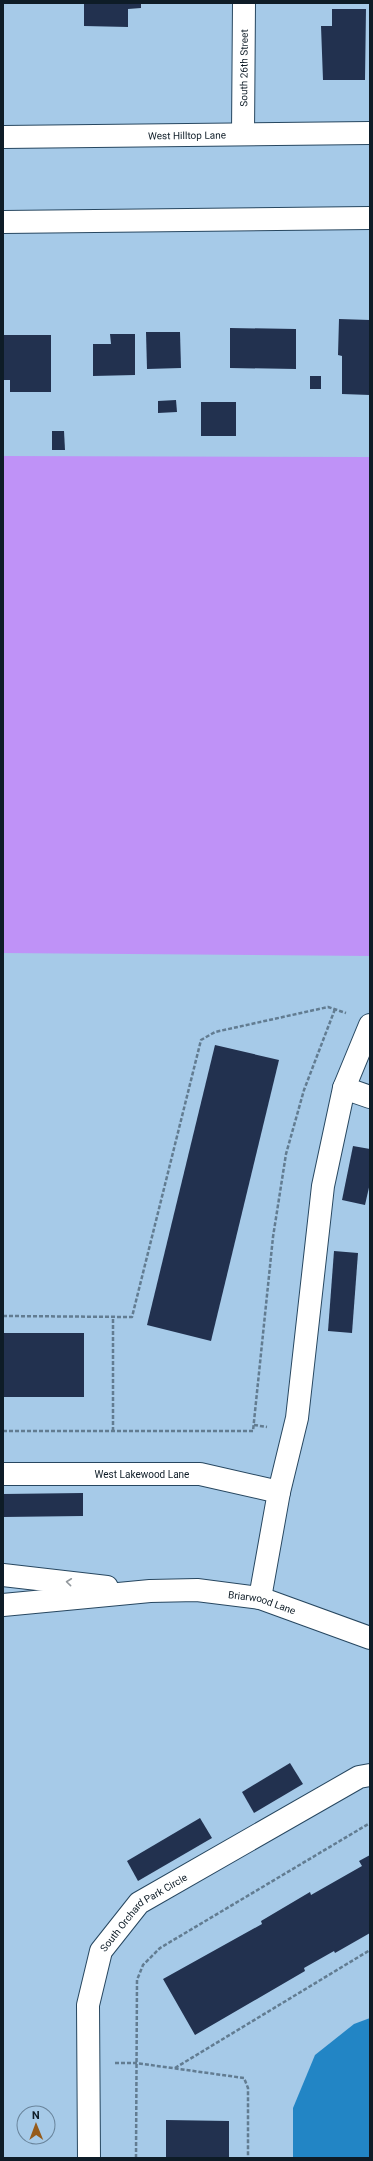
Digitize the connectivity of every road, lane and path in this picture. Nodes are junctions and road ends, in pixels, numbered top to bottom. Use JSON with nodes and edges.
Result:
{"nodes":[{"id":1,"x":244,"y":3,"type":"edge"},
{"id":2,"x":243,"y":133,"type":"junction"},
{"id":3,"x":370,"y":133,"type":"edge"},
{"id":4,"x":3,"y":137,"type":"edge"},
{"id":5,"x":370,"y":218,"type":"edge"},
{"id":6,"x":3,"y":222,"type":"edge"},
{"id":7,"x":334,"y":1009,"type":"junction"},
{"id":8,"x":348,"y":1014,"type":"dead end"},
{"id":9,"x":370,"y":1026,"type":"edge"},
{"id":10,"x":344,"y":1088,"type":"junction"},
{"id":11,"x":370,"y":1097,"type":"edge"},
{"id":12,"x":3,"y":1316,"type":"edge"},
{"id":13,"x":113,"y":1317,"type":"junction"},
{"id":14,"x":3,"y":1431,"type":"edge"},
{"id":15,"x":113,"y":1431,"type":"junction"},
{"id":16,"x":3,"y":1474,"type":"edge"},
{"id":17,"x":279,"y":1492,"type":"junction"},
{"id":18,"x":3,"y":1575,"type":"edge"},
{"id":19,"x":150,"y":1591,"type":"junction"},
{"id":20,"x":260,"y":1598,"type":"junction"},
{"id":21,"x":3,"y":1605,"type":"edge"},
{"id":22,"x":370,"y":1638,"type":"edge"},
{"id":23,"x":370,"y":1775,"type":"edge"},
{"id":24,"x":370,"y":1823,"type":"edge"},
{"id":25,"x":370,"y":1950,"type":"edge"},
{"id":26,"x":89,"y":2062,"type":"junction"},
{"id":27,"x":136,"y":2063,"type":"junction"},
{"id":28,"x":175,"y":2068,"type":"junction"},
{"id":29,"x":89,"y":2158,"type":"edge"},
{"id":30,"x":136,"y":2158,"type":"edge"},
{"id":31,"x":248,"y":2158,"type":"edge"}],
"edges":[{"from":1,"to":2,"type":"street","name":"South 26th Street"},
{"from":2,"to":3,"type":"street","name":"West Hilltop Lane"},
{"from":2,"to":4,"type":"street","name":"West Hilltop Lane"},
{"from":5,"to":6,"type":"street"},
{"from":7,"to":8,"type":"path"},
{"from":7,"to":13,"type":"path"},
{"from":7,"to":15,"type":"path"},
{"from":9,"to":10,"type":"street"},
{"from":10,"to":11,"type":"street"},
{"from":10,"to":17,"type":"street"},
{"from":12,"to":13,"type":"path"},
{"from":13,"to":15,"type":"path"},
{"from":14,"to":15,"type":"path"},
{"from":16,"to":17,"type":"street","name":"West Lakewood Lane"},
{"from":17,"to":20,"type":"street"},
{"from":19,"to":18,"type":"street","name":"Briarwood Lane","one_way":true},
{"from":19,"to":20,"type":"street","name":"Briarwood Lane"},
{"from":19,"to":21,"type":"street","name":"Briarwood Lane"},
{"from":20,"to":22,"type":"street","name":"Briarwood Lane"},
{"from":23,"to":26,"type":"street","name":"South Orchard Park Circle"},
{"from":24,"to":27,"type":"path"},
{"from":25,"to":28,"type":"path"},
{"from":26,"to":27,"type":"path"},
{"from":26,"to":29,"type":"street","name":"South Orchard Park Circle"},
{"from":27,"to":28,"type":"path"},
{"from":27,"to":30,"type":"path"},
{"from":28,"to":31,"type":"path"}]}
